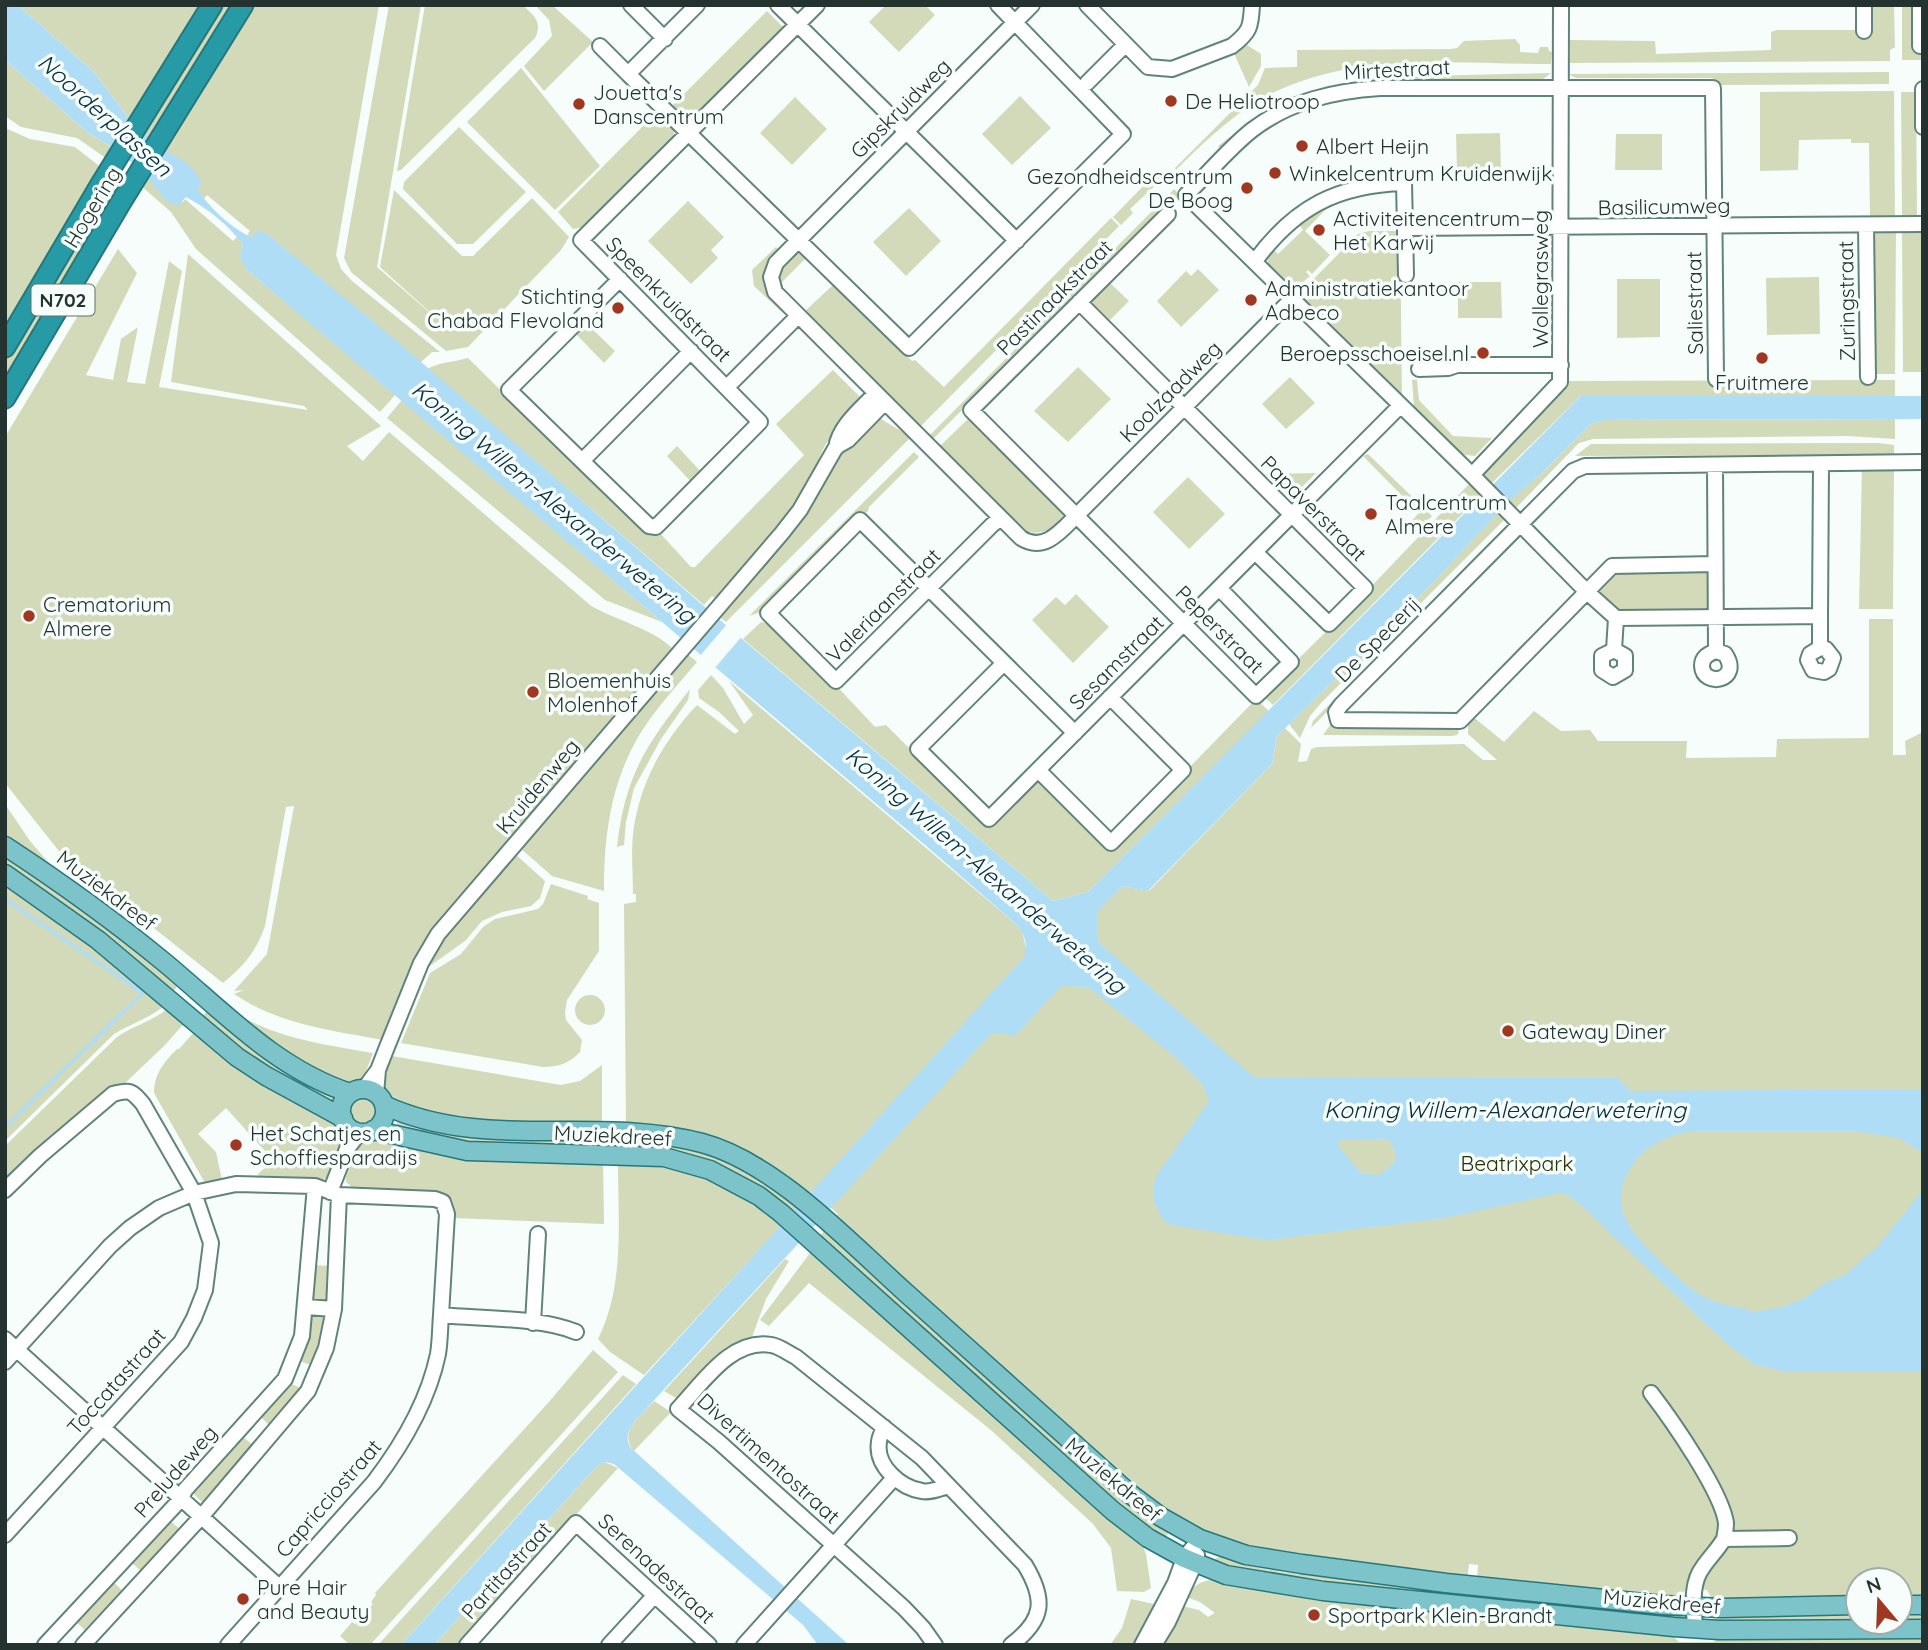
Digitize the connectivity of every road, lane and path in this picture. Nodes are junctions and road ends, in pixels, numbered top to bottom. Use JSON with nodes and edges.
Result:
{"nodes":[{"id":1,"x":212,"y":5,"type":"edge"},
{"id":2,"x":243,"y":5,"type":"edge"},
{"id":3,"x":631,"y":5,"type":"edge"},
{"id":4,"x":697,"y":5,"type":"edge"},
{"id":5,"x":778,"y":5,"type":"edge"},
{"id":6,"x":817,"y":5,"type":"edge"},
{"id":7,"x":998,"y":5,"type":"edge"},
{"id":8,"x":1032,"y":5,"type":"edge"},
{"id":9,"x":1087,"y":5,"type":"edge"},
{"id":10,"x":1252,"y":5,"type":"edge"},
{"id":11,"x":1561,"y":5,"type":"edge"},
{"id":12,"x":1864,"y":5,"type":"edge"},
{"id":13,"x":1920,"y":5,"type":"edge"},
{"id":14,"x":1015,"y":23,"type":"junction"},
{"id":15,"x":798,"y":24,"type":"junction"},
{"id":16,"x":1864,"y":31,"type":"dead end"},
{"id":17,"x":664,"y":39,"type":"junction"},
{"id":18,"x":600,"y":46,"type":"dead end"},
{"id":19,"x":1923,"y":46,"type":"edge"},
{"id":20,"x":1122,"y":48,"type":"junction"},
{"id":21,"x":628,"y":74,"type":"junction"},
{"id":22,"x":1087,"y":83,"type":"dead end"},
{"id":23,"x":1560,"y":87,"type":"junction"},
{"id":24,"x":1923,"y":89,"type":"edge"},
{"id":25,"x":1923,"y":127,"type":"edge"},
{"id":26,"x":907,"y":131,"type":"junction"},
{"id":27,"x":688,"y":133,"type":"junction"},
{"id":28,"x":1168,"y":214,"type":"dead end"},
{"id":29,"x":1923,"y":224,"type":"edge"},
{"id":30,"x":1866,"y":225,"type":"junction"},
{"id":31,"x":1714,"y":226,"type":"junction"},
{"id":32,"x":1406,"y":228,"type":"junction"},
{"id":33,"x":1561,"y":228,"type":"junction"},
{"id":34,"x":798,"y":240,"type":"junction"},
{"id":35,"x":1017,"y":241,"type":"junction"},
{"id":36,"x":1255,"y":261,"type":"junction"},
{"id":37,"x":1406,"y":275,"type":"dead end"},
{"id":38,"x":620,"y":279,"type":"junction"},
{"id":39,"x":1293,"y":298,"type":"junction"},
{"id":40,"x":1079,"y":302,"type":"junction"},
{"id":41,"x":799,"y":316,"type":"junction"},
{"id":42,"x":5,"y":347,"type":"edge"},
{"id":43,"x":691,"y":351,"type":"junction"},
{"id":44,"x":1561,"y":365,"type":"junction"},
{"id":45,"x":1419,"y":369,"type":"dead end"},
{"id":46,"x":1868,"y":377,"type":"dead end"},
{"id":47,"x":1716,"y":379,"type":"dead end"},
{"id":48,"x":727,"y":387,"type":"junction"},
{"id":49,"x":881,"y":397,"type":"junction"},
{"id":50,"x":5,"y":398,"type":"edge"},
{"id":51,"x":1400,"y":406,"type":"junction"},
{"id":52,"x":1183,"y":408,"type":"junction"},
{"id":53,"x":920,"y":437,"type":"joint"},
{"id":54,"x":582,"y":461,"type":"junction"},
{"id":55,"x":1923,"y":462,"type":"edge"},
{"id":56,"x":1821,"y":465,"type":"junction"},
{"id":57,"x":1715,"y":466,"type":"junction"},
{"id":58,"x":1472,"y":475,"type":"junction"},
{"id":59,"x":1077,"y":515,"type":"junction"},
{"id":60,"x":1292,"y":515,"type":"junction"},
{"id":61,"x":1001,"y":517,"type":"junction"},
{"id":62,"x":860,"y":520,"type":"joint"},
{"id":63,"x":1520,"y":525,"type":"junction"},
{"id":64,"x":1255,"y":552,"type":"junction"},
{"id":65,"x":1716,"y":565,"type":"junction"},
{"id":66,"x":929,"y":588,"type":"junction"},
{"id":67,"x":1219,"y":588,"type":"junction"},
{"id":68,"x":1586,"y":591,"type":"junction"},
{"id":69,"x":1820,"y":616,"type":"junction"},
{"id":70,"x":1716,"y":617,"type":"junction"},
{"id":71,"x":1616,"y":618,"type":"junction"},
{"id":72,"x":1185,"y":623,"type":"junction"},
{"id":73,"x":1820,"y":648,"type":"dead end"},
{"id":74,"x":1614,"y":650,"type":"dead end"},
{"id":75,"x":1716,"y":651,"type":"dead end"},
{"id":76,"x":1004,"y":663,"type":"junction"},
{"id":77,"x":1110,"y":697,"type":"junction"},
{"id":78,"x":1075,"y":733,"type":"junction"},
{"id":79,"x":1038,"y":770,"type":"junction"},
{"id":80,"x":5,"y":846,"type":"edge"},
{"id":81,"x":5,"y":874,"type":"edge"},
{"id":82,"x":369,"y":1095,"type":"junction"},
{"id":83,"x":356,"y":1126,"type":"junction"},
{"id":84,"x":315,"y":1186,"type":"junction"},
{"id":85,"x":5,"y":1190,"type":"edge"},
{"id":86,"x":334,"y":1193,"type":"junction"},
{"id":87,"x":194,"y":1194,"type":"junction"},
{"id":88,"x":538,"y":1234,"type":"dead end"},
{"id":89,"x":306,"y":1307,"type":"junction"},
{"id":90,"x":334,"y":1309,"type":"junction"},
{"id":91,"x":441,"y":1315,"type":"junction"},
{"id":92,"x":533,"y":1323,"type":"junction"},
{"id":93,"x":576,"y":1332,"type":"dead end"},
{"id":94,"x":5,"y":1339,"type":"edge"},
{"id":95,"x":17,"y":1349,"type":"junction"},
{"id":96,"x":5,"y":1362,"type":"edge"},
{"id":97,"x":1651,"y":1393,"type":"dead end"},
{"id":98,"x":884,"y":1427,"type":"junction"},
{"id":99,"x":103,"y":1428,"type":"junction"},
{"id":100,"x":894,"y":1478,"type":"junction"},
{"id":101,"x":949,"y":1486,"type":"junction"},
{"id":102,"x":181,"y":1499,"type":"junction"},
{"id":103,"x":201,"y":1517,"type":"junction"},
{"id":104,"x":576,"y":1522,"type":"joint"},
{"id":105,"x":5,"y":1535,"type":"edge"},
{"id":106,"x":1789,"y":1538,"type":"dead end"},
{"id":107,"x":1200,"y":1539,"type":"junction"},
{"id":108,"x":1724,"y":1539,"type":"junction"},
{"id":109,"x":834,"y":1544,"type":"junction"},
{"id":110,"x":1190,"y":1560,"type":"junction"},
{"id":111,"x":279,"y":1587,"type":"junction"},
{"id":112,"x":655,"y":1595,"type":"junction"},
{"id":113,"x":1844,"y":1606,"type":"edge"},
{"id":114,"x":1694,"y":1607,"type":"junction"},
{"id":115,"x":1695,"y":1629,"type":"junction"},
{"id":116,"x":1923,"y":1629,"type":"edge"},
{"id":117,"x":45,"y":1645,"type":"edge"},
{"id":118,"x":83,"y":1645,"type":"edge"},
{"id":119,"x":228,"y":1645,"type":"edge"},
{"id":120,"x":467,"y":1645,"type":"edge"},
{"id":121,"x":609,"y":1645,"type":"edge"},
{"id":122,"x":709,"y":1645,"type":"edge"},
{"id":123,"x":744,"y":1645,"type":"edge"},
{"id":124,"x":935,"y":1645,"type":"edge"},
{"id":125,"x":1011,"y":1645,"type":"edge"},
{"id":126,"x":1142,"y":1645,"type":"edge"},
{"id":127,"x":1154,"y":1645,"type":"edge"}],
"edges":[{"from":1,"to":42,"type":"highway","name":"Hogering","number":"N702"},
{"from":2,"to":50,"type":"highway","name":"Hogering","number":"N702"},
{"from":3,"to":17,"type":"street"},
{"from":4,"to":17,"type":"street"},
{"from":5,"to":15,"type":"street"},
{"from":6,"to":15,"type":"street"},
{"from":7,"to":14,"type":"street"},
{"from":8,"to":14,"type":"street","name":"Gipskruidweg"},
{"from":9,"to":20,"type":"street"},
{"from":10,"to":20,"type":"street"},
{"from":11,"to":23,"type":"street","name":"Wollegrasweg"},
{"from":12,"to":16,"type":"street"},
{"from":13,"to":19,"type":"street"},
{"from":14,"to":26,"type":"street","name":"Gipskruidweg"},
{"from":14,"to":35,"type":"street"},
{"from":15,"to":26,"type":"street"},
{"from":15,"to":27,"type":"street"},
{"from":17,"to":21,"type":"street"},
{"from":18,"to":21,"type":"street"},
{"from":20,"to":22,"type":"street"},
{"from":21,"to":27,"type":"street"},
{"from":23,"to":31,"type":"street","name":"Mirtestraat"},
{"from":23,"to":33,"type":"street","name":"Wollegrasweg"},
{"from":23,"to":36,"type":"street","name":"Mirtestraat"},
{"from":24,"to":25,"type":"street"},
{"from":26,"to":34,"type":"street","name":"Gipskruidweg"},
{"from":26,"to":35,"type":"street"},
{"from":27,"to":34,"type":"street"},
{"from":27,"to":38,"type":"street","name":"Speenkruidstraat"},
{"from":28,"to":40,"type":"street","name":"Pastinaakstraat"},
{"from":29,"to":30,"type":"street","name":"Basilicumweg"},
{"from":30,"to":31,"type":"street","name":"Basilicumweg"},
{"from":30,"to":46,"type":"street","name":"Zuringstraat"},
{"from":31,"to":33,"type":"street","name":"Basilicumweg"},
{"from":31,"to":47,"type":"street","name":"Saliestraat"},
{"from":32,"to":33,"type":"street","name":"Basilicumweg"},
{"from":32,"to":36,"type":"street"},
{"from":32,"to":37,"type":"street"},
{"from":33,"to":44,"type":"street","name":"Wollegrasweg"},
{"from":34,"to":35,"type":"street"},
{"from":34,"to":41,"type":"street","name":"Gipskruidweg"},
{"from":36,"to":39,"type":"street"},
{"from":38,"to":43,"type":"street","name":"Speenkruidstraat"},
{"from":38,"to":54,"type":"street"},
{"from":39,"to":51,"type":"street"},
{"from":39,"to":52,"type":"street","name":"Koolzaadweg"},
{"from":40,"to":52,"type":"street","name":"Papaverstraat"},
{"from":40,"to":59,"type":"street","name":"Pastinaakstraat"},
{"from":41,"to":48,"type":"street","name":"Speenkruidstraat"},
{"from":41,"to":49,"type":"street","name":"Gipskruidweg"},
{"from":43,"to":48,"type":"street","name":"Speenkruidstraat"},
{"from":43,"to":54,"type":"street"},
{"from":44,"to":45,"type":"street"},
{"from":44,"to":58,"type":"street","name":"Wollegrasweg"},
{"from":48,"to":54,"type":"street","name":"Speenkruidstraat"},
{"from":49,"to":53,"type":"street","name":"Gipskruidweg"},
{"from":49,"to":82,"type":"street","name":"Kruidenweg"},
{"from":51,"to":58,"type":"street"},
{"from":51,"to":60,"type":"street","name":"Sesamstraat"},
{"from":52,"to":59,"type":"street","name":"Koolzaadweg"},
{"from":52,"to":60,"type":"street","name":"Papaverstraat"},
{"from":53,"to":61,"type":"street","name":"Koolzaadweg"},
{"from":55,"to":56,"type":"street","name":"De Specerij"},
{"from":56,"to":57,"type":"street","name":"De Specerij"},
{"from":56,"to":69,"type":"street"},
{"from":57,"to":63,"type":"street","name":"De Specerij"},
{"from":57,"to":65,"type":"street"},
{"from":58,"to":63,"type":"street"},
{"from":59,"to":61,"type":"street","name":"Koolzaadweg"},
{"from":59,"to":72,"type":"street","name":"Peperstraat"},
{"from":60,"to":64,"type":"street","name":"Sesamstraat"},
{"from":60,"to":64,"type":"street","name":"Papaverstraat"},
{"from":61,"to":66,"type":"street","name":"Valeriaanstraat"},
{"from":62,"to":66,"type":"street","name":"Sesamstraat"},
{"from":62,"to":66,"type":"street","name":"Valeriaanstraat"},
{"from":63,"to":68,"type":"street"},
{"from":63,"to":68,"type":"street","name":"De Specerij"},
{"from":64,"to":67,"type":"street","name":"Sesamstraat"},
{"from":65,"to":68,"type":"street","name":"De Specerij"},
{"from":65,"to":70,"type":"street"},
{"from":66,"to":76,"type":"street","name":"Sesamstraat"},
{"from":67,"to":72,"type":"street","name":"Sesamstraat"},
{"from":67,"to":72,"type":"street","name":"Peperstraat"},
{"from":68,"to":71,"type":"street"},
{"from":69,"to":70,"type":"street"},
{"from":69,"to":73,"type":"street"},
{"from":70,"to":71,"type":"street"},
{"from":70,"to":75,"type":"street"},
{"from":71,"to":74,"type":"street"},
{"from":72,"to":77,"type":"street","name":"Sesamstraat"},
{"from":76,"to":78,"type":"street","name":"Sesamstraat"},
{"from":76,"to":79,"type":"street"},
{"from":77,"to":78,"type":"street","name":"Sesamstraat"},
{"from":77,"to":79,"type":"street"},
{"from":78,"to":79,"type":"street"},
{"from":80,"to":82,"type":"main road","name":"Muziekdreef"},
{"from":81,"to":83,"type":"main road","name":"Muziekdreef"},
{"from":82,"to":83,"type":"main road"},
{"from":82,"to":83,"type":"main road"},
{"from":82,"to":107,"type":"main road","name":"Muziekdreef"},
{"from":83,"to":86,"type":"street"},
{"from":83,"to":110,"type":"main road","name":"Muziekdreef"},
{"from":84,"to":86,"type":"street"},
{"from":84,"to":87,"type":"street"},
{"from":84,"to":89,"type":"street","name":"Preludeweg"},
{"from":85,"to":87,"type":"street","name":"Toccatastraat"},
{"from":86,"to":90,"type":"street"},
{"from":86,"to":91,"type":"street","name":"Capricciostraat"},
{"from":87,"to":95,"type":"street"},
{"from":87,"to":99,"type":"street","name":"Toccatastraat"},
{"from":88,"to":92,"type":"street"},
{"from":89,"to":90,"type":"street"},
{"from":89,"to":102,"type":"street","name":"Preludeweg"},
{"from":90,"to":103,"type":"street"},
{"from":91,"to":92,"type":"street"},
{"from":91,"to":111,"type":"street","name":"Capricciostraat"},
{"from":92,"to":93,"type":"street"},
{"from":94,"to":95,"type":"street"},
{"from":95,"to":96,"type":"street"},
{"from":95,"to":99,"type":"street"},
{"from":97,"to":108,"type":"street"},
{"from":98,"to":100,"type":"street"},
{"from":98,"to":101,"type":"street","name":"Divertimentostraat"},
{"from":98,"to":109,"type":"street","name":"Divertimentostraat"},
{"from":99,"to":102,"type":"street"},
{"from":99,"to":105,"type":"street","name":"Toccatastraat"},
{"from":100,"to":101,"type":"street"},
{"from":100,"to":109,"type":"street","name":"Divertimentostraat"},
{"from":101,"to":125,"type":"street","name":"Divertimentostraat"},
{"from":102,"to":103,"type":"street"},
{"from":102,"to":117,"type":"street","name":"Preludeweg"},
{"from":103,"to":111,"type":"street"},
{"from":103,"to":118,"type":"street"},
{"from":104,"to":112,"type":"street","name":"Serenadestraat"},
{"from":104,"to":120,"type":"street","name":"Partitastraat"},
{"from":106,"to":108,"type":"street"},
{"from":107,"to":110,"type":"street"},
{"from":107,"to":114,"type":"main road","name":"Muziekdreef"},
{"from":108,"to":114,"type":"street"},
{"from":109,"to":123,"type":"street","name":"Divertimentostraat"},
{"from":109,"to":124,"type":"street","name":"Divertimentostraat"},
{"from":110,"to":115,"type":"main road","name":"Muziekdreef"},
{"from":110,"to":126,"type":"street"},
{"from":110,"to":127,"type":"street"},
{"from":111,"to":119,"type":"street","name":"Capricciostraat"},
{"from":112,"to":121,"type":"street"},
{"from":112,"to":122,"type":"street","name":"Serenadestraat"},
{"from":113,"to":114,"type":"main road","name":"Muziekdreef"},
{"from":114,"to":115,"type":"street"},
{"from":115,"to":116,"type":"main road","name":"Muziekdreef"}]}
